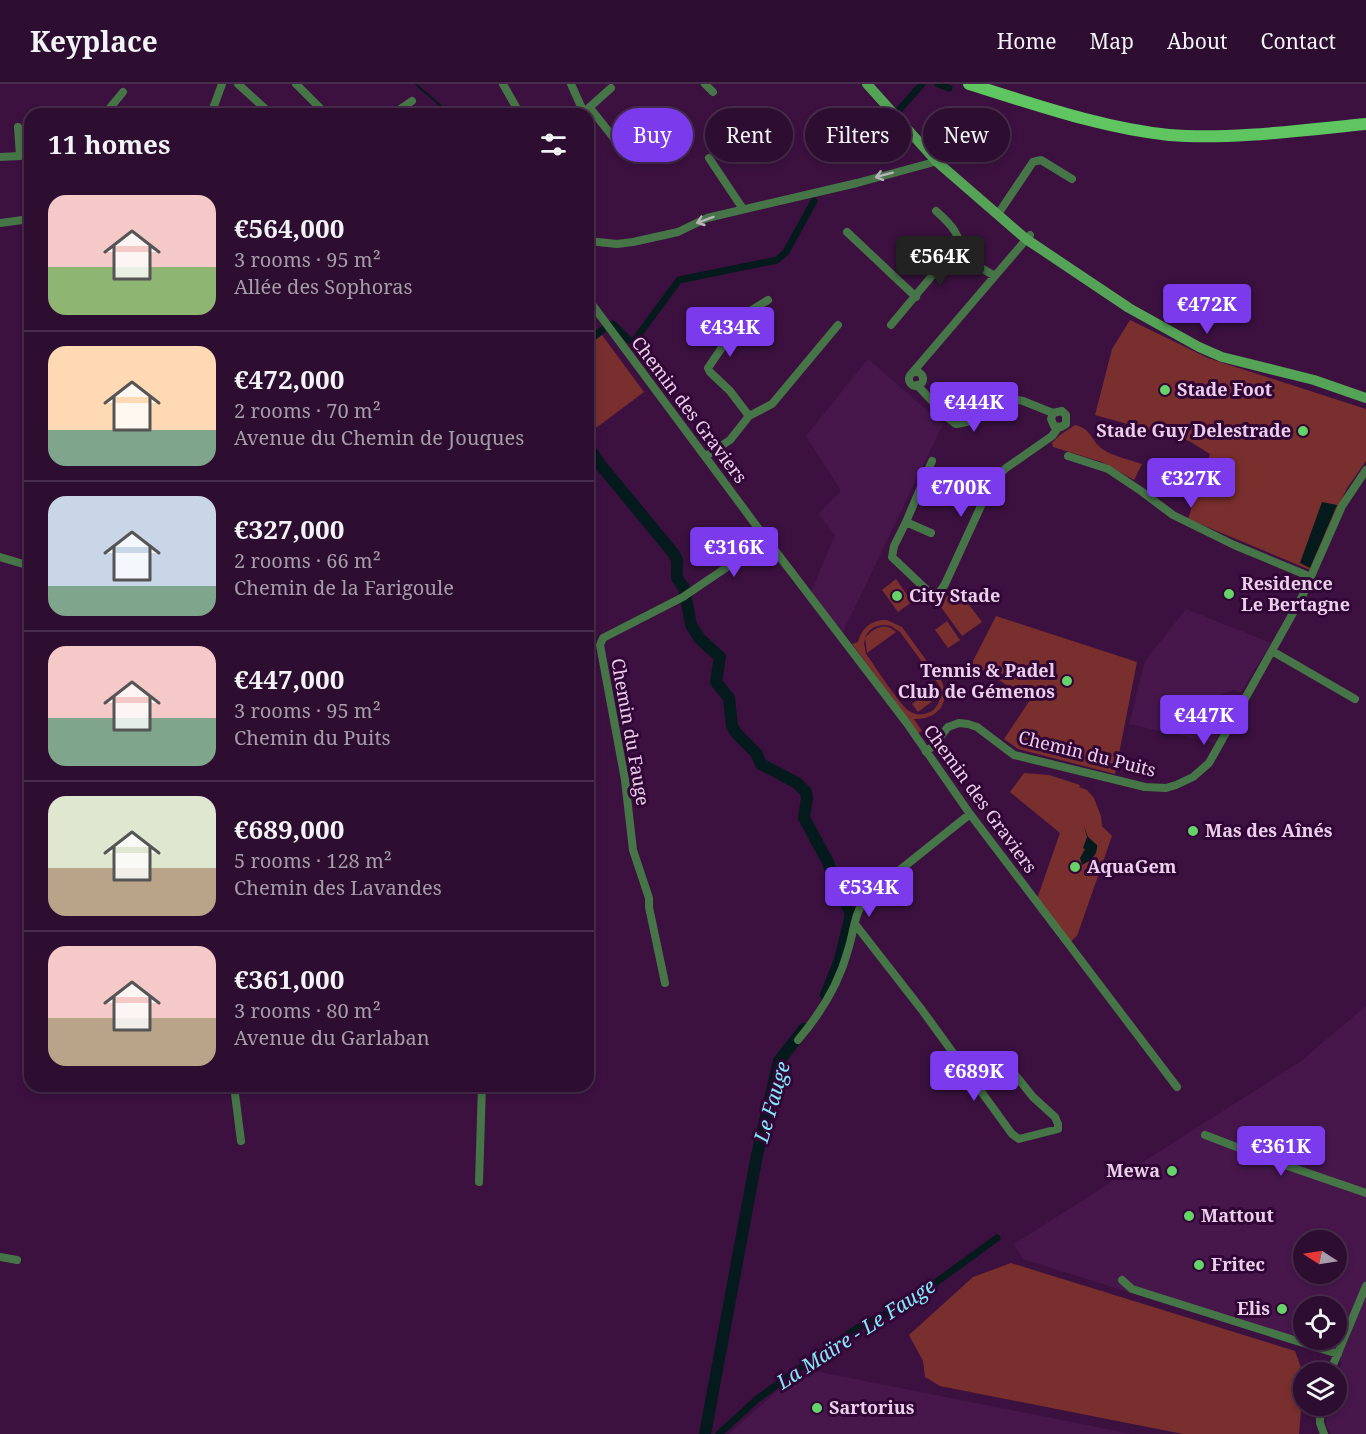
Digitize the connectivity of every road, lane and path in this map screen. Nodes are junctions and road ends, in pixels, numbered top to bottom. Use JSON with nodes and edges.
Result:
{"nodes":[{"id":1,"x":222,"y":84,"type":"edge"},
{"id":2,"x":238,"y":84,"type":"edge"},
{"id":3,"x":296,"y":84,"type":"edge"},
{"id":4,"x":503,"y":84,"type":"edge"},
{"id":5,"x":571,"y":84,"type":"edge"},
{"id":6,"x":705,"y":84,"type":"edge"},
{"id":7,"x":867,"y":84,"type":"edge"},
{"id":8,"x":969,"y":84,"type":"edge"},
{"id":9,"x":611,"y":88,"type":"dead end"},
{"id":10,"x":123,"y":92,"type":"dead end"},
{"id":11,"x":713,"y":92,"type":"dead end"},
{"id":12,"x":412,"y":101,"type":"dead end"},
{"id":13,"x":110,"y":108,"type":"edge"},
{"id":14,"x":213,"y":108,"type":"edge"},
{"id":15,"x":264,"y":108,"type":"edge"},
{"id":16,"x":320,"y":108,"type":"edge"},
{"id":17,"x":402,"y":108,"type":"edge"},
{"id":18,"x":517,"y":108,"type":"edge"},
{"id":19,"x":583,"y":108,"type":"edge"},
{"id":20,"x":589,"y":108,"type":"edge"},
{"id":21,"x":594,"y":120,"type":"edge"},
{"id":22,"x":1366,"y":124,"type":"edge"},
{"id":23,"x":18,"y":127,"type":"dead end"},
{"id":24,"x":612,"y":135,"type":"edge"},
{"id":25,"x":923,"y":145,"type":"edge"},
{"id":26,"x":0,"y":158,"type":"edge"},
{"id":27,"x":712,"y":162,"type":"edge"},
{"id":28,"x":931,"y":162,"type":"edge"},
{"id":29,"x":940,"y":162,"type":"edge"},
{"id":30,"x":940,"y":162,"type":"edge"},
{"id":31,"x":1072,"y":179,"type":"dead end"},
{"id":32,"x":743,"y":209,"type":"junction"},
{"id":33,"x":936,"y":211,"type":"dead end"},
{"id":34,"x":1000,"y":211,"type":"junction"},
{"id":35,"x":24,"y":220,"type":"edge"},
{"id":36,"x":0,"y":223,"type":"edge"},
{"id":37,"x":847,"y":232,"type":"dead end"},
{"id":38,"x":1028,"y":237,"type":"junction"},
{"id":39,"x":594,"y":242,"type":"edge"},
{"id":40,"x":962,"y":257,"type":"junction"},
{"id":41,"x":995,"y":276,"type":"junction"},
{"id":42,"x":916,"y":297,"type":"junction"},
{"id":43,"x":768,"y":300,"type":"dead end"},
{"id":44,"x":594,"y":307,"type":"edge"},
{"id":45,"x":838,"y":325,"type":"dead end"},
{"id":46,"x":891,"y":325,"type":"dead end"},
{"id":47,"x":1333,"y":386,"type":"junction"},
{"id":48,"x":1366,"y":398,"type":"edge"},
{"id":49,"x":1366,"y":402,"type":"edge"},
{"id":50,"x":1053,"y":413,"type":"junction"},
{"id":51,"x":749,"y":416,"type":"junction"},
{"id":52,"x":1058,"y":428,"type":"junction"},
{"id":53,"x":705,"y":456,"type":"junction"},
{"id":54,"x":1068,"y":456,"type":"dead end"},
{"id":55,"x":932,"y":461,"type":"dead end"},
{"id":56,"x":1366,"y":470,"type":"edge"},
{"id":57,"x":906,"y":522,"type":"junction"},
{"id":58,"x":931,"y":533,"type":"dead end"},
{"id":59,"x":767,"y":540,"type":"junction"},
{"id":60,"x":0,"y":557,"type":"edge"},
{"id":61,"x":24,"y":564,"type":"edge"},
{"id":62,"x":1311,"y":578,"type":"junction"},
{"id":63,"x":1272,"y":651,"type":"junction"},
{"id":64,"x":1355,"y":699,"type":"dead end"},
{"id":65,"x":926,"y":752,"type":"junction"},
{"id":66,"x":970,"y":814,"type":"junction"},
{"id":67,"x":855,"y":924,"type":"junction"},
{"id":68,"x":665,"y":983,"type":"dead end"},
{"id":69,"x":798,"y":1040,"type":"dead end"},
{"id":70,"x":1012,"y":1071,"type":"dead end"},
{"id":71,"x":1177,"y":1087,"type":"dead end"},
{"id":72,"x":235,"y":1092,"type":"edge"},
{"id":73,"x":482,"y":1092,"type":"edge"},
{"id":74,"x":1205,"y":1135,"type":"dead end"},
{"id":75,"x":241,"y":1141,"type":"dead end"},
{"id":76,"x":479,"y":1182,"type":"dead end"},
{"id":77,"x":1366,"y":1193,"type":"edge"},
{"id":78,"x":0,"y":1257,"type":"edge"},
{"id":79,"x":17,"y":1260,"type":"dead end"},
{"id":80,"x":1122,"y":1280,"type":"dead end"},
{"id":81,"x":1366,"y":1286,"type":"edge"},
{"id":82,"x":1338,"y":1354,"type":"junction"},
{"id":83,"x":1334,"y":1362,"type":"edge"},
{"id":84,"x":1320,"y":1416,"type":"edge"},
{"id":85,"x":1324,"y":1434,"type":"edge"}],
"edges":[{"from":1,"to":14,"type":"street"},
{"from":2,"to":15,"type":"street"},
{"from":3,"to":16,"type":"street"},
{"from":4,"to":18,"type":"street"},
{"from":5,"to":19,"type":"street"},
{"from":6,"to":11,"type":"street"},
{"from":7,"to":25,"type":"main road"},
{"from":8,"to":22,"type":"main road"},
{"from":9,"to":20,"type":"street"},
{"from":10,"to":13,"type":"street"},
{"from":12,"to":17,"type":"street"},
{"from":21,"to":24,"type":"street"},
{"from":23,"to":26,"type":"street"},
{"from":27,"to":32,"type":"street"},
{"from":28,"to":32,"type":"street","one_way":true},
{"from":29,"to":34,"type":"main road"},
{"from":30,"to":38,"type":"main road"},
{"from":31,"to":34,"type":"street"},
{"from":32,"to":39,"type":"street","one_way":true},
{"from":33,"to":40,"type":"street"},
{"from":34,"to":38,"type":"main road"},
{"from":35,"to":36,"type":"street"},
{"from":37,"to":42,"type":"street"},
{"from":38,"to":41,"type":"street"},
{"from":38,"to":47,"type":"main road"},
{"from":40,"to":41,"type":"street"},
{"from":40,"to":42,"type":"street"},
{"from":41,"to":50,"type":"street"},
{"from":42,"to":46,"type":"street"},
{"from":43,"to":51,"type":"street"},
{"from":44,"to":53,"type":"street","name":"Chemin des Graviers"},
{"from":45,"to":51,"type":"street"},
{"from":47,"to":48,"type":"main road"},
{"from":47,"to":49,"type":"main road"},
{"from":50,"to":52,"type":"street"},
{"from":50,"to":52,"type":"street"},
{"from":51,"to":53,"type":"street"},
{"from":52,"to":57,"type":"street"},
{"from":53,"to":59,"type":"street","name":"Chemin des Graviers"},
{"from":54,"to":62,"type":"street"},
{"from":55,"to":57,"type":"street"},
{"from":56,"to":62,"type":"street","name":"Chemin du Puits"},
{"from":57,"to":58,"type":"street"},
{"from":59,"to":65,"type":"street","name":"Chemin des Graviers"},
{"from":59,"to":68,"type":"street","name":"Chemin du Fauge"},
{"from":60,"to":61,"type":"street"},
{"from":62,"to":63,"type":"street","name":"Chemin du Puits"},
{"from":63,"to":64,"type":"street"},
{"from":63,"to":65,"type":"street","name":"Chemin du Puits"},
{"from":65,"to":66,"type":"street","name":"Chemin des Graviers"},
{"from":66,"to":67,"type":"street"},
{"from":66,"to":71,"type":"street","name":"Chemin des Graviers"},
{"from":67,"to":69,"type":"street"},
{"from":67,"to":70,"type":"street"},
{"from":72,"to":75,"type":"street"},
{"from":73,"to":76,"type":"street"},
{"from":74,"to":77,"type":"street"},
{"from":78,"to":79,"type":"street"},
{"from":80,"to":82,"type":"street"},
{"from":81,"to":82,"type":"street"},
{"from":82,"to":83,"type":"street"},
{"from":84,"to":85,"type":"street"}]}
